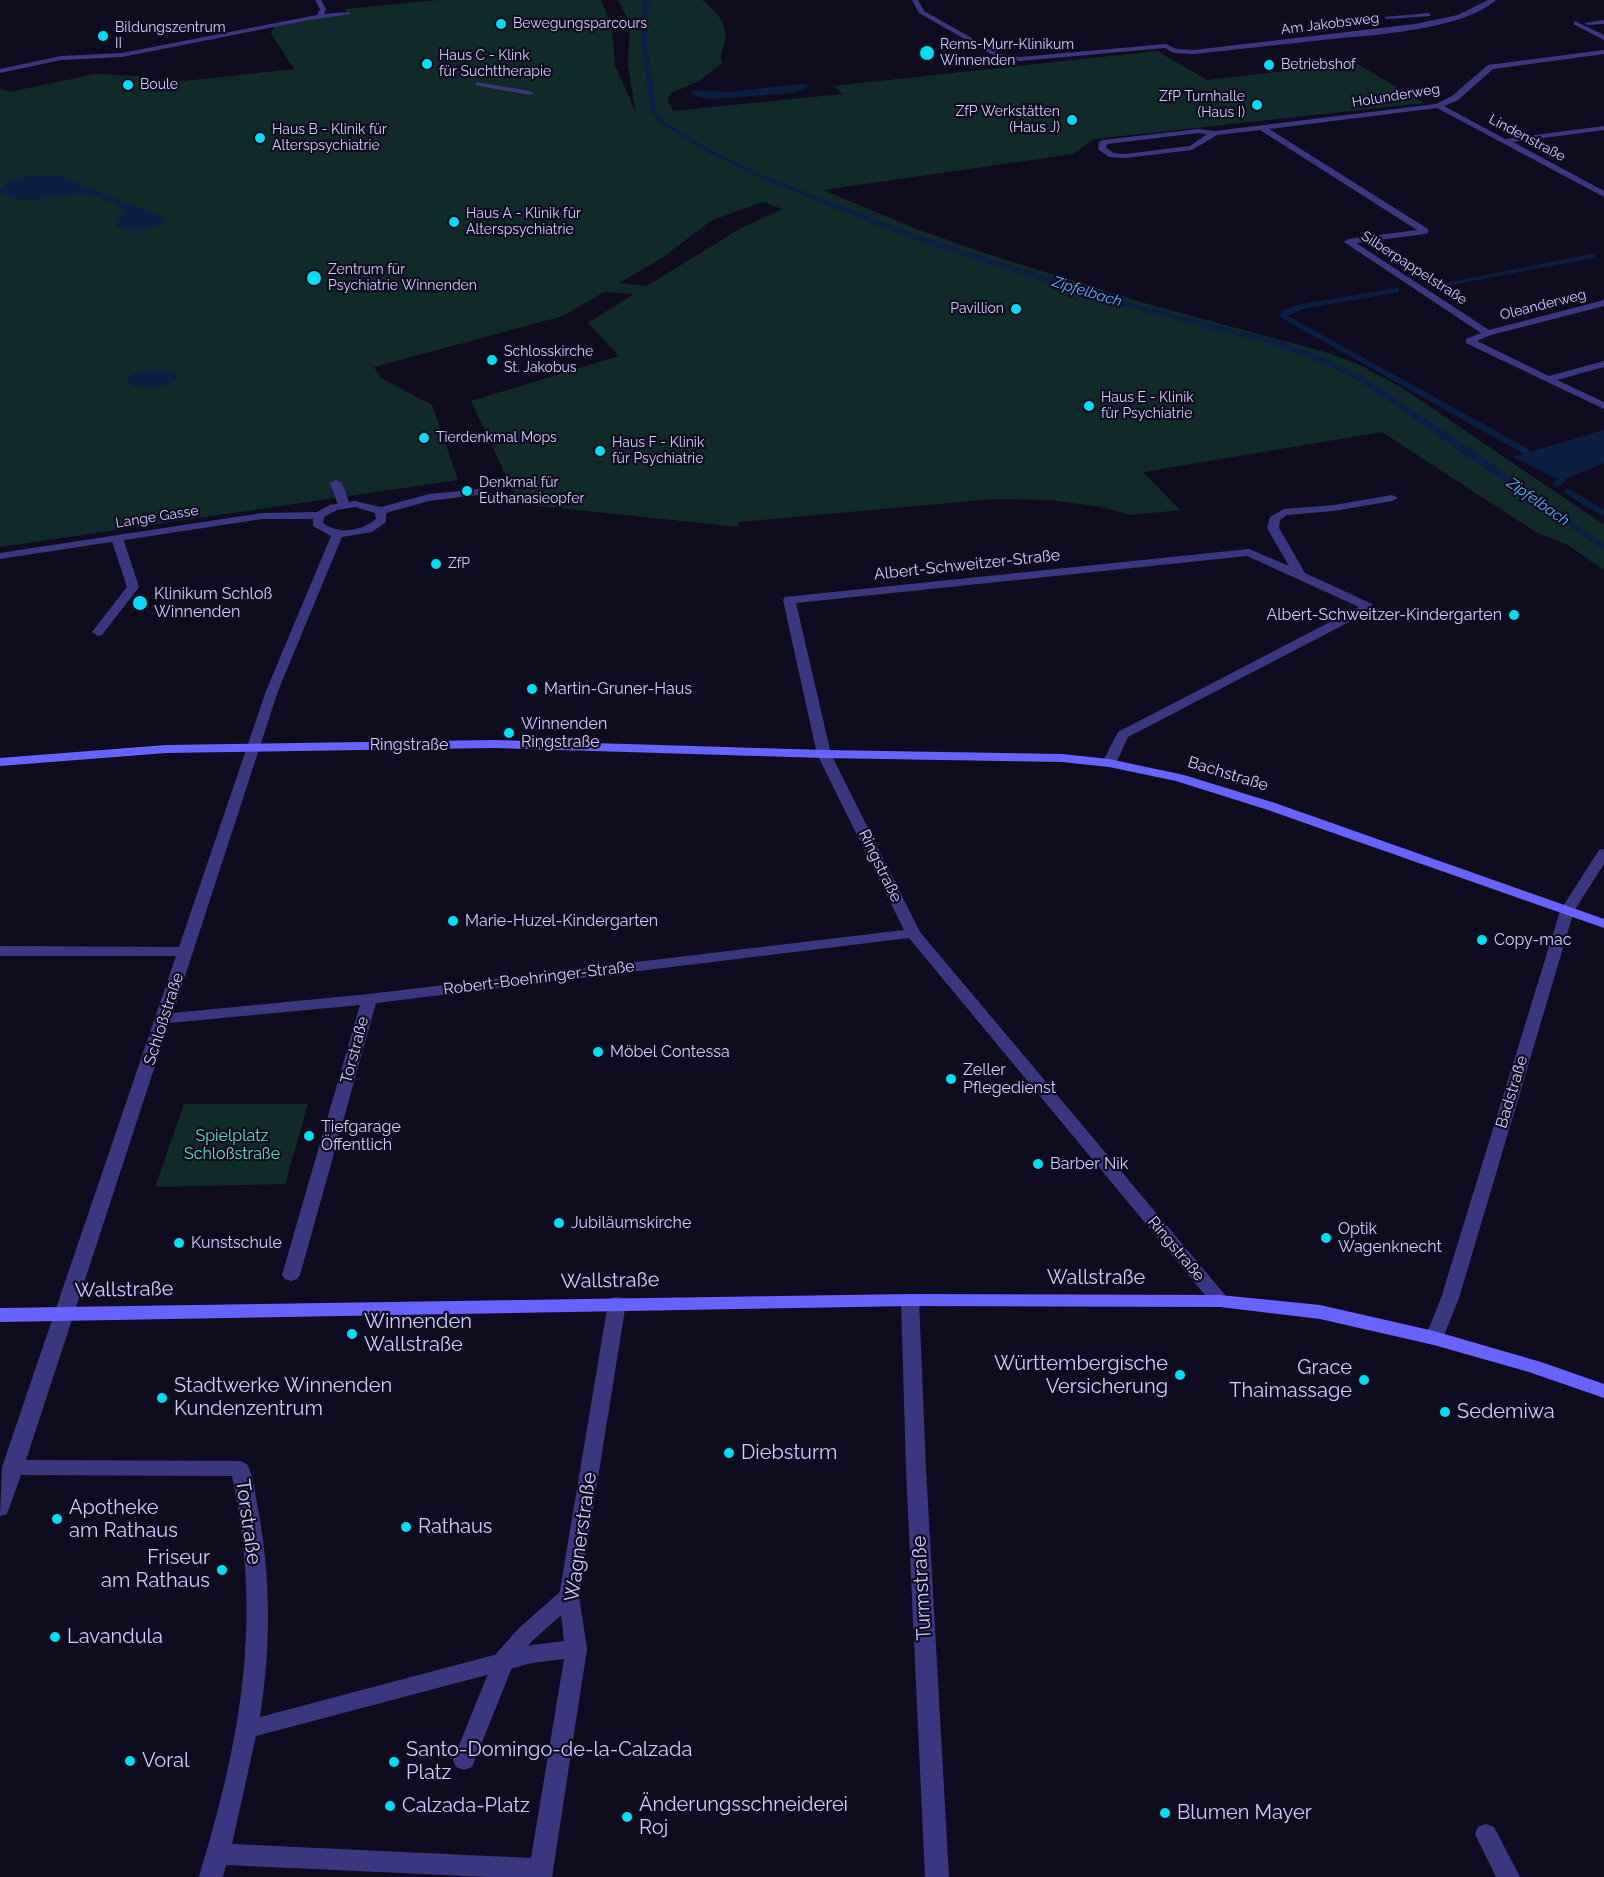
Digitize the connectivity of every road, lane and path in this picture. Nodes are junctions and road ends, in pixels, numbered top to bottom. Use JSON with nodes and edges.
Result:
{"nodes":[{"id":1,"x":318,"y":0,"type":"edge"},
{"id":2,"x":915,"y":0,"type":"edge"},
{"id":3,"x":1493,"y":0,"type":"edge"},
{"id":4,"x":1471,"y":12,"type":"junction"},
{"id":5,"x":348,"y":14,"type":"dead end"},
{"id":6,"x":1410,"y":16,"type":"junction"},
{"id":7,"x":320,"y":17,"type":"junction"},
{"id":8,"x":1387,"y":17,"type":"dead end"},
{"id":9,"x":1604,"y":22,"type":"edge"},
{"id":10,"x":1431,"y":23,"type":"junction"},
{"id":11,"x":1575,"y":23,"type":"dead end"},
{"id":12,"x":1588,"y":23,"type":"dead end"},
{"id":13,"x":1604,"y":38,"type":"edge"},
{"id":14,"x":1604,"y":52,"type":"edge"},
{"id":15,"x":0,"y":71,"type":"edge"},
{"id":16,"x":479,"y":84,"type":"dead end"},
{"id":17,"x":530,"y":93,"type":"dead end"},
{"id":18,"x":1438,"y":106,"type":"junction"},
{"id":19,"x":1261,"y":127,"type":"junction"},
{"id":20,"x":1604,"y":128,"type":"edge"},
{"id":21,"x":1215,"y":133,"type":"junction"},
{"id":22,"x":1505,"y":141,"type":"junction"},
{"id":23,"x":1604,"y":194,"type":"edge"},
{"id":24,"x":1604,"y":303,"type":"edge"},
{"id":25,"x":1488,"y":333,"type":"junction"},
{"id":26,"x":1604,"y":364,"type":"edge"},
{"id":27,"x":1548,"y":379,"type":"junction"},
{"id":28,"x":1604,"y":406,"type":"edge"},
{"id":29,"x":336,"y":483,"type":"dead end"},
{"id":30,"x":481,"y":492,"type":"dead end"},
{"id":31,"x":1392,"y":498,"type":"dead end"},
{"id":32,"x":344,"y":505,"type":"junction"},
{"id":33,"x":380,"y":511,"type":"junction"},
{"id":34,"x":319,"y":515,"type":"junction"},
{"id":35,"x":339,"y":533,"type":"junction"},
{"id":36,"x":117,"y":538,"type":"junction"},
{"id":37,"x":0,"y":556,"type":"edge"},
{"id":38,"x":1300,"y":575,"type":"junction"},
{"id":39,"x":98,"y":632,"type":"dead end"},
{"id":40,"x":255,"y":746,"type":"junction"},
{"id":41,"x":824,"y":754,"type":"junction"},
{"id":42,"x":0,"y":762,"type":"edge"},
{"id":43,"x":1109,"y":763,"type":"junction"},
{"id":44,"x":1604,"y":853,"type":"edge"},
{"id":45,"x":1567,"y":912,"type":"junction"},
{"id":46,"x":1604,"y":924,"type":"edge"},
{"id":47,"x":913,"y":933,"type":"junction"},
{"id":48,"x":0,"y":951,"type":"edge"},
{"id":49,"x":186,"y":952,"type":"junction"},
{"id":50,"x":369,"y":999,"type":"junction"},
{"id":51,"x":164,"y":1019,"type":"junction"},
{"id":52,"x":291,"y":1275,"type":"dead end"},
{"id":53,"x":910,"y":1300,"type":"junction"},
{"id":54,"x":1220,"y":1301,"type":"junction"},
{"id":55,"x":617,"y":1303,"type":"junction"},
{"id":56,"x":63,"y":1314,"type":"junction"},
{"id":57,"x":0,"y":1315,"type":"edge"},
{"id":58,"x":1434,"y":1338,"type":"junction"},
{"id":59,"x":1604,"y":1391,"type":"edge"},
{"id":60,"x":12,"y":1467,"type":"junction"},
{"id":61,"x":0,"y":1508,"type":"edge"},
{"id":62,"x":569,"y":1596,"type":"junction"},
{"id":63,"x":576,"y":1649,"type":"junction"},
{"id":64,"x":504,"y":1660,"type":"junction"},
{"id":65,"x":245,"y":1730,"type":"junction"},
{"id":66,"x":464,"y":1760,"type":"dead end"},
{"id":67,"x":1486,"y":1834,"type":"dead end"},
{"id":68,"x":218,"y":1854,"type":"junction"},
{"id":69,"x":540,"y":1873,"type":"edge"},
{"id":70,"x":211,"y":1877,"type":"edge"},
{"id":71,"x":937,"y":1877,"type":"edge"},
{"id":72,"x":1508,"y":1877,"type":"edge"}],
"edges":[{"from":1,"to":7,"type":"street"},
{"from":2,"to":10,"type":"street","name":"Am Jakobsweg"},
{"from":3,"to":4,"type":"street","name":"Am Jakobsweg"},
{"from":4,"to":6,"type":"street"},
{"from":4,"to":10,"type":"street","name":"Am Jakobsweg"},
{"from":5,"to":7,"type":"street"},
{"from":6,"to":8,"type":"street"},
{"from":6,"to":10,"type":"street"},
{"from":7,"to":15,"type":"street"},
{"from":9,"to":12,"type":"street"},
{"from":11,"to":13,"type":"street"},
{"from":14,"to":18,"type":"street","name":"Holunderweg"},
{"from":16,"to":17,"type":"street"},
{"from":18,"to":19,"type":"street","name":"Holunderweg"},
{"from":18,"to":22,"type":"street","name":"Lindenstraße"},
{"from":19,"to":21,"type":"street","name":"Holunderweg"},
{"from":19,"to":25,"type":"street","name":"Silberpappelstraße"},
{"from":20,"to":22,"type":"street"},
{"from":21,"to":21,"type":"street","name":"Holunderweg"},
{"from":22,"to":23,"type":"street","name":"Lindenstraße"},
{"from":24,"to":25,"type":"street","name":"Oleanderweg"},
{"from":25,"to":27,"type":"street"},
{"from":26,"to":27,"type":"street"},
{"from":27,"to":28,"type":"street"},
{"from":29,"to":32,"type":"street"},
{"from":30,"to":33,"type":"street"},
{"from":31,"to":38,"type":"street"},
{"from":32,"to":33,"type":"street"},
{"from":32,"to":34,"type":"street"},
{"from":33,"to":35,"type":"street"},
{"from":34,"to":35,"type":"street"},
{"from":34,"to":36,"type":"street","name":"Lange Gasse"},
{"from":35,"to":40,"type":"street","name":"Schloßstraße"},
{"from":36,"to":37,"type":"street","name":"Lange Gasse"},
{"from":36,"to":39,"type":"street"},
{"from":38,"to":41,"type":"street","name":"Albert-Schweitzer-Straße"},
{"from":38,"to":43,"type":"street","name":"Albert-Schweitzer-Straße"},
{"from":40,"to":41,"type":"street","name":"Ringstraße"},
{"from":40,"to":42,"type":"street","name":"Ringstraße"},
{"from":40,"to":49,"type":"street","name":"Schloßstraße"},
{"from":41,"to":43,"type":"street","name":"Bachstraße"},
{"from":41,"to":47,"type":"street","name":"Ringstraße"},
{"from":43,"to":45,"type":"street","name":"Bachstraße"},
{"from":44,"to":45,"type":"street","name":"Badstraße"},
{"from":45,"to":46,"type":"street","name":"Bachstraße"},
{"from":45,"to":58,"type":"street","name":"Badstraße"},
{"from":47,"to":50,"type":"street","name":"Robert-Boehringer-Straße"},
{"from":47,"to":54,"type":"street","name":"Ringstraße"},
{"from":48,"to":49,"type":"street"},
{"from":49,"to":51,"type":"street","name":"Schloßstraße"},
{"from":50,"to":51,"type":"street","name":"Robert-Boehringer-Straße"},
{"from":50,"to":52,"type":"street","name":"Torstraße"},
{"from":51,"to":56,"type":"street","name":"Schloßstraße"},
{"from":53,"to":54,"type":"street","name":"Wallstraße"},
{"from":53,"to":55,"type":"street","name":"Wallstraße"},
{"from":53,"to":71,"type":"street","name":"Turmstraße"},
{"from":54,"to":58,"type":"street"},
{"from":55,"to":56,"type":"street","name":"Wallstraße"},
{"from":55,"to":62,"type":"street","name":"Wagnerstraße"},
{"from":56,"to":57,"type":"street","name":"Wallstraße"},
{"from":56,"to":60,"type":"street","name":"Schloßstraße"},
{"from":58,"to":59,"type":"street"},
{"from":60,"to":61,"type":"street","name":"Schloßstraße"},
{"from":60,"to":65,"type":"street","name":"Torstraße"},
{"from":62,"to":63,"type":"street","name":"Wagnerstraße"},
{"from":62,"to":64,"type":"street"},
{"from":63,"to":64,"type":"street"},
{"from":63,"to":69,"type":"street","name":"Wagnerstraße"},
{"from":64,"to":65,"type":"street"},
{"from":64,"to":66,"type":"street"},
{"from":65,"to":68,"type":"street","name":"Torstraße"},
{"from":67,"to":72,"type":"street"},
{"from":68,"to":69,"type":"street"},
{"from":68,"to":70,"type":"street","name":"Torstraße"}]}
